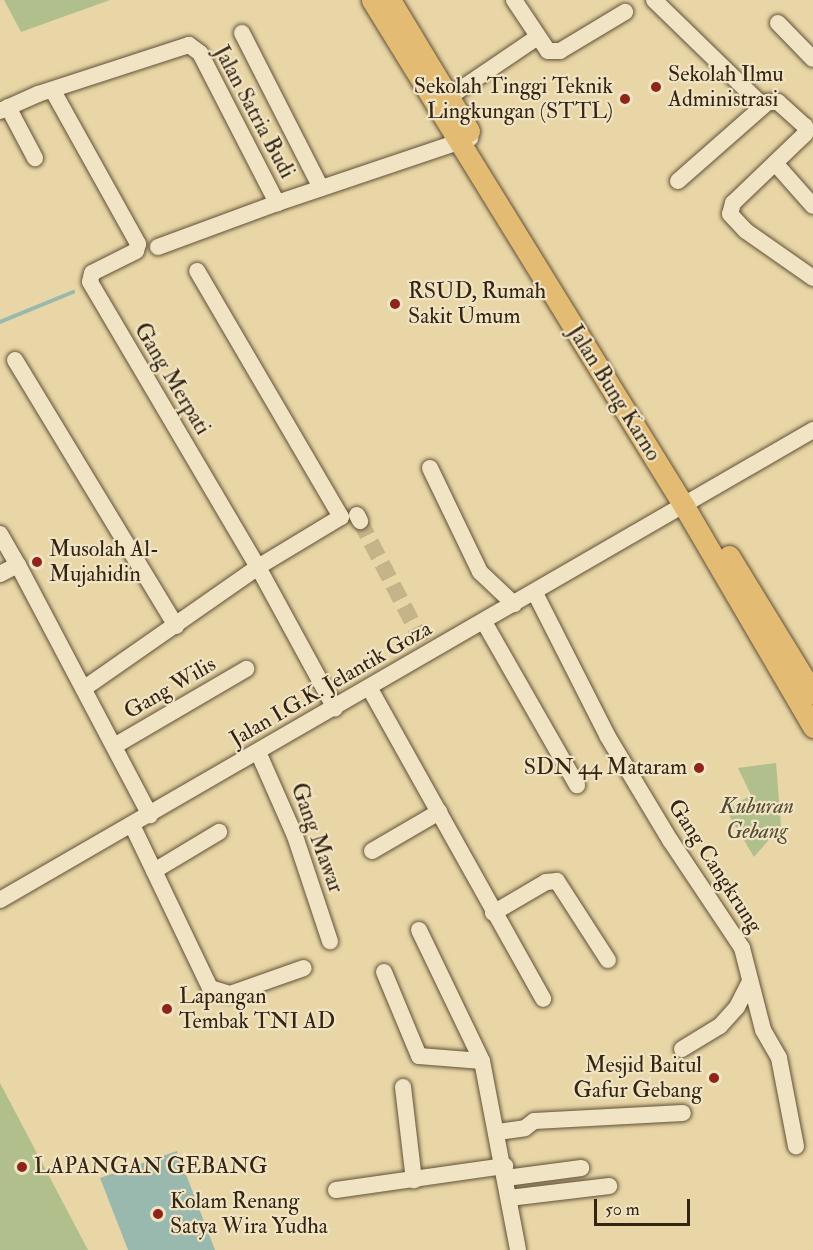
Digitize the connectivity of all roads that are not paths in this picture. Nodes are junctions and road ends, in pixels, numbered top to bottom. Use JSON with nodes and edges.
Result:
{"nodes":[{"id":1,"x":372,"y":0,"type":"edge"},
{"id":2,"x":390,"y":0,"type":"edge"},
{"id":3,"x":514,"y":0,"type":"edge"},
{"id":4,"x":654,"y":0,"type":"edge"},
{"id":5,"x":625,"y":12,"type":"dead end"},
{"id":6,"x":778,"y":23,"type":"dead end"},
{"id":7,"x":242,"y":33,"type":"dead end"},
{"id":8,"x":536,"y":38,"type":"junction"},
{"id":9,"x":813,"y":59,"type":"edge"},
{"id":10,"x":53,"y":91,"type":"junction"},
{"id":11,"x":448,"y":97,"type":"junction"},
{"id":12,"x":766,"y":104,"type":"junction"},
{"id":13,"x":4,"y":109,"type":"edge"},
{"id":14,"x":466,"y":140,"type":"junction"},
{"id":15,"x":35,"y":158,"type":"dead end"},
{"id":16,"x":775,"y":163,"type":"junction"},
{"id":17,"x":678,"y":181,"type":"dead end"},
{"id":18,"x":321,"y":188,"type":"junction"},
{"id":19,"x":277,"y":203,"type":"junction"},
{"id":20,"x":813,"y":206,"type":"edge"},
{"id":21,"x":158,"y":247,"type":"dead end"},
{"id":22,"x":197,"y":271,"type":"dead end"},
{"id":23,"x":813,"y":278,"type":"edge"},
{"id":24,"x":15,"y":360,"type":"dead end"},
{"id":25,"x":813,"y":430,"type":"edge"},
{"id":26,"x":430,"y":468,"type":"dead end"},
{"id":27,"x":690,"y":503,"type":"junction"},
{"id":28,"x":0,"y":534,"type":"edge"},
{"id":29,"x":18,"y":565,"type":"junction"},
{"id":30,"x":258,"y":567,"type":"junction"},
{"id":31,"x":0,"y":574,"type":"edge"},
{"id":32,"x":535,"y":592,"type":"junction"},
{"id":33,"x":514,"y":604,"type":"junction"},
{"id":34,"x":484,"y":622,"type":"junction"},
{"id":35,"x":176,"y":626,"type":"junction"},
{"id":36,"x":246,"y":669,"type":"dead end"},
{"id":37,"x":86,"y":687,"type":"junction"},
{"id":38,"x":370,"y":689,"type":"junction"},
{"id":39,"x":813,"y":693,"type":"edge"},
{"id":40,"x":335,"y":708,"type":"junction"},
{"id":41,"x":813,"y":727,"type":"edge"},
{"id":42,"x":116,"y":745,"type":"junction"},
{"id":43,"x":258,"y":752,"type":"junction"},
{"id":44,"x":577,"y":785,"type":"dead end"},
{"id":45,"x":439,"y":813,"type":"junction"},
{"id":46,"x":150,"y":815,"type":"junction"},
{"id":47,"x":132,"y":825,"type":"junction"},
{"id":48,"x":219,"y":832,"type":"dead end"},
{"id":49,"x":372,"y":851,"type":"dead end"},
{"id":50,"x":154,"y":871,"type":"junction"},
{"id":51,"x":0,"y":900,"type":"edge"},
{"id":52,"x":493,"y":913,"type":"junction"},
{"id":53,"x":419,"y":930,"type":"dead end"},
{"id":54,"x":330,"y":941,"type":"dead end"},
{"id":55,"x":608,"y":960,"type":"dead end"},
{"id":56,"x":304,"y":968,"type":"dead end"},
{"id":57,"x":384,"y":972,"type":"dead end"},
{"id":58,"x":749,"y":983,"type":"junction"},
{"id":59,"x":543,"y":999,"type":"dead end"},
{"id":60,"x":682,"y":1049,"type":"dead end"},
{"id":61,"x":484,"y":1069,"type":"junction"},
{"id":62,"x":403,"y":1087,"type":"dead end"},
{"id":63,"x":683,"y":1113,"type":"dead end"},
{"id":64,"x":498,"y":1132,"type":"junction"},
{"id":65,"x":796,"y":1146,"type":"dead end"},
{"id":66,"x":582,"y":1168,"type":"dead end"},
{"id":67,"x":505,"y":1172,"type":"junction"},
{"id":68,"x":414,"y":1180,"type":"junction"},
{"id":69,"x":609,"y":1186,"type":"dead end"},
{"id":70,"x":336,"y":1190,"type":"dead end"},
{"id":71,"x":509,"y":1198,"type":"junction"},
{"id":72,"x":518,"y":1250,"type":"edge"}],
"edges":[{"from":1,"to":14,"type":"main road"},
{"from":2,"to":11,"type":"main road"},
{"from":3,"to":8,"type":"street"},
{"from":4,"to":12,"type":"street"},
{"from":5,"to":8,"type":"street"},
{"from":6,"to":9,"type":"street"},
{"from":7,"to":18,"type":"street"},
{"from":8,"to":11,"type":"street"},
{"from":10,"to":13,"type":"street","name":"Jalan Satria Budi"},
{"from":10,"to":19,"type":"street","name":"Jalan Satria Budi"},
{"from":10,"to":30,"type":"street","name":"Gang Merpati"},
{"from":11,"to":14,"type":"main road"},
{"from":12,"to":16,"type":"street"},
{"from":12,"to":17,"type":"street"},
{"from":13,"to":15,"type":"street"},
{"from":14,"to":18,"type":"street","name":"Jalan Satria Budi"},
{"from":14,"to":27,"type":"main road"},
{"from":16,"to":20,"type":"street"},
{"from":16,"to":23,"type":"street"},
{"from":18,"to":19,"type":"street","name":"Jalan Satria Budi"},
{"from":19,"to":21,"type":"street"},
{"from":22,"to":30,"type":"street"},
{"from":24,"to":35,"type":"street"},
{"from":25,"to":27,"type":"street","name":"Jalan I.G.K. Jelantik Goza"},
{"from":26,"to":33,"type":"street"},
{"from":27,"to":32,"type":"street","name":"Jalan I.G.K. Jelantik Goza"},
{"from":27,"to":39,"type":"main road"},
{"from":27,"to":41,"type":"main road"},
{"from":28,"to":29,"type":"street"},
{"from":29,"to":31,"type":"street"},
{"from":29,"to":37,"type":"street"},
{"from":30,"to":35,"type":"street"},
{"from":30,"to":40,"type":"street","name":"Gang Merpati"},
{"from":32,"to":33,"type":"street","name":"Jalan I.G.K. Jelantik Goza"},
{"from":32,"to":58,"type":"street","name":"Gang Cangkrung"},
{"from":33,"to":34,"type":"street","name":"Jalan I.G.K. Jelantik Goza"},
{"from":34,"to":38,"type":"street","name":"Jalan I.G.K. Jelantik Goza"},
{"from":34,"to":44,"type":"street"},
{"from":35,"to":37,"type":"street"},
{"from":36,"to":42,"type":"street","name":"Gang Wilis"},
{"from":37,"to":42,"type":"street"},
{"from":38,"to":40,"type":"street","name":"Jalan I.G.K. Jelantik Goza"},
{"from":38,"to":45,"type":"street"},
{"from":40,"to":43,"type":"street","name":"Jalan I.G.K. Jelantik Goza"},
{"from":42,"to":46,"type":"street"},
{"from":43,"to":46,"type":"street","name":"Jalan I.G.K. Jelantik Goza"},
{"from":43,"to":54,"type":"street","name":"Gang Mawar"},
{"from":45,"to":49,"type":"street"},
{"from":45,"to":52,"type":"street"},
{"from":46,"to":47,"type":"street","name":"Jalan I.G.K. Jelantik Goza"},
{"from":47,"to":50,"type":"street"},
{"from":47,"to":51,"type":"street","name":"Jalan I.G.K. Jelantik Goza"},
{"from":48,"to":50,"type":"street"},
{"from":50,"to":56,"type":"street"},
{"from":52,"to":55,"type":"street"},
{"from":52,"to":59,"type":"street"},
{"from":53,"to":61,"type":"street"},
{"from":57,"to":61,"type":"street"},
{"from":58,"to":60,"type":"street"},
{"from":58,"to":65,"type":"street","name":"Gang Cangkrung"},
{"from":61,"to":64,"type":"street"},
{"from":62,"to":68,"type":"street"},
{"from":63,"to":64,"type":"street"},
{"from":64,"to":67,"type":"street"},
{"from":66,"to":67,"type":"street"},
{"from":67,"to":68,"type":"street"},
{"from":67,"to":71,"type":"street"},
{"from":68,"to":70,"type":"street"},
{"from":69,"to":71,"type":"street"},
{"from":71,"to":72,"type":"street"}]}
